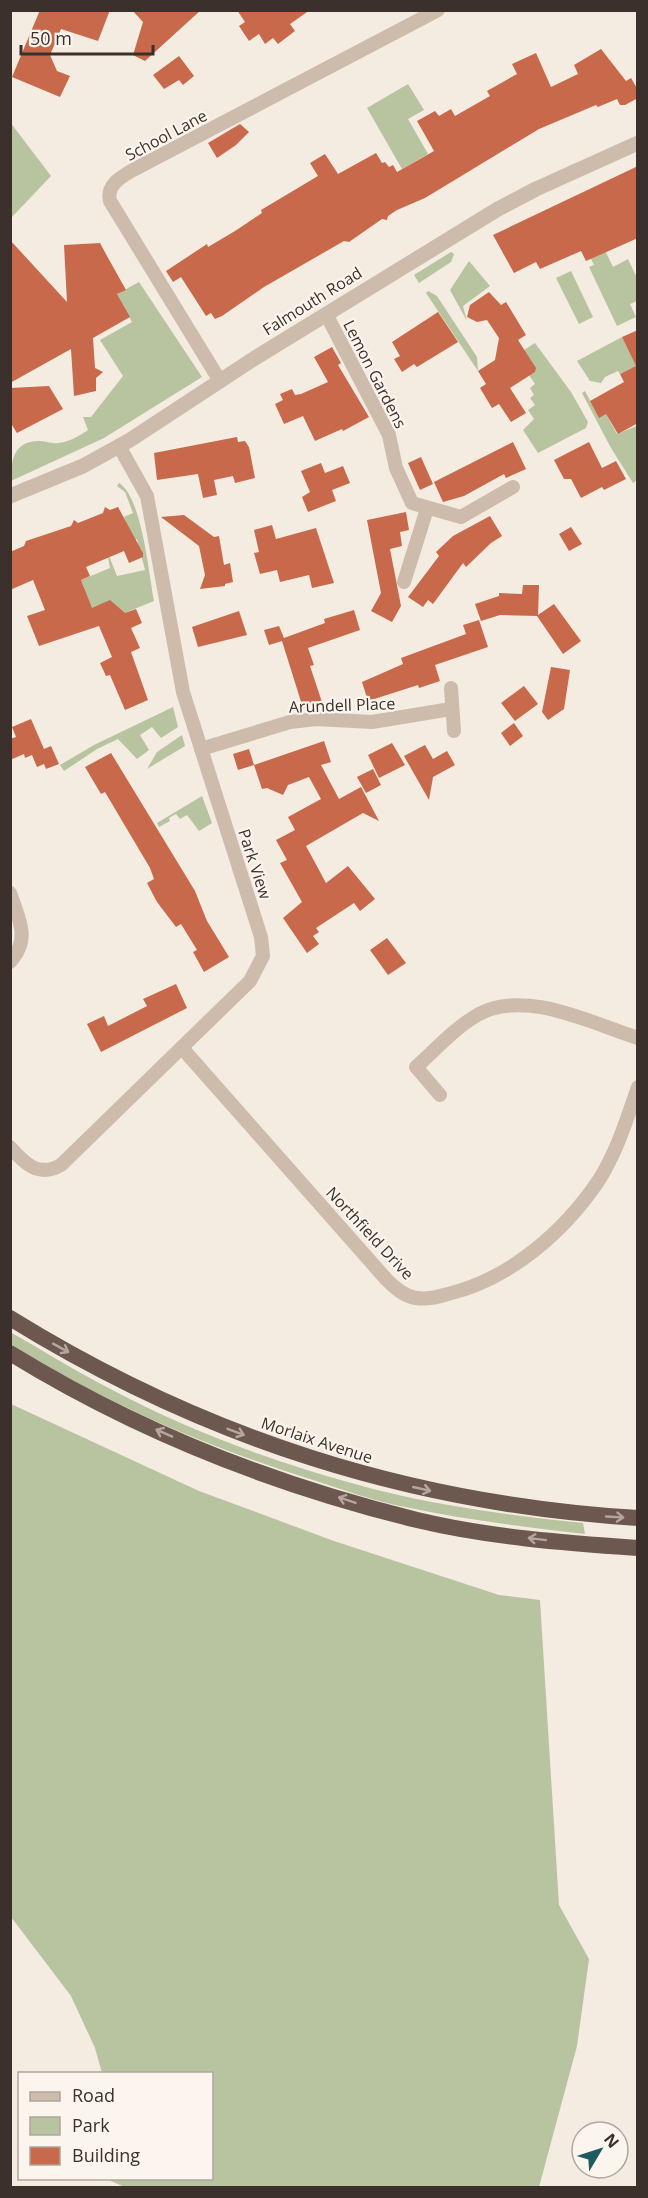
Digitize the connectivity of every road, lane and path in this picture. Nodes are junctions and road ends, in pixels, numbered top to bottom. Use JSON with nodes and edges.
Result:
{"nodes":[{"id":1,"x":438,"y":10,"type":"edge"},
{"id":2,"x":638,"y":143,"type":"edge"},
{"id":3,"x":326,"y":314,"type":"junction"},
{"id":4,"x":220,"y":381,"type":"junction"},
{"id":5,"x":119,"y":446,"type":"junction"},
{"id":6,"x":513,"y":487,"type":"dead end"},
{"id":7,"x":10,"y":496,"type":"edge"},
{"id":8,"x":427,"y":509,"type":"junction"},
{"id":9,"x":404,"y":582,"type":"dead end"},
{"id":10,"x":451,"y":688,"type":"dead end"},
{"id":11,"x":451,"y":709,"type":"junction"},
{"id":12,"x":454,"y":731,"type":"dead end"},
{"id":13,"x":201,"y":749,"type":"junction"},
{"id":14,"x":10,"y":893,"type":"edge"},
{"id":15,"x":10,"y":962,"type":"edge"},
{"id":16,"x":638,"y":1038,"type":"edge"},
{"id":17,"x":182,"y":1048,"type":"junction"},
{"id":18,"x":638,"y":1087,"type":"edge"},
{"id":19,"x":440,"y":1095,"type":"dead end"},
{"id":20,"x":624,"y":1127,"type":"junction"},
{"id":21,"x":638,"y":1133,"type":"edge"},
{"id":22,"x":10,"y":1147,"type":"edge"},
{"id":23,"x":10,"y":1318,"type":"edge"},
{"id":24,"x":10,"y":1353,"type":"edge"},
{"id":25,"x":638,"y":1518,"type":"edge"},
{"id":26,"x":638,"y":1548,"type":"edge"}],
"edges":[{"from":1,"to":4,"type":"street","name":"School Lane"},
{"from":2,"to":3,"type":"street","name":"Falmouth Road"},
{"from":3,"to":4,"type":"street","name":"Falmouth Road"},
{"from":3,"to":8,"type":"street","name":"Lemon Gardens"},
{"from":4,"to":5,"type":"street","name":"Falmouth Road"},
{"from":5,"to":7,"type":"street","name":"Falmouth Road"},
{"from":5,"to":13,"type":"street","name":"Park View"},
{"from":6,"to":8,"type":"street","name":"Lemon Gardens"},
{"from":8,"to":9,"type":"street"},
{"from":10,"to":11,"type":"street"},
{"from":11,"to":12,"type":"street"},
{"from":11,"to":13,"type":"street","name":"Arundell Place"},
{"from":13,"to":17,"type":"street","name":"Park View"},
{"from":14,"to":15,"type":"street"},
{"from":16,"to":19,"type":"street"},
{"from":17,"to":20,"type":"street","name":"Northfield Drive"},
{"from":17,"to":22,"type":"street","name":"Park View"},
{"from":18,"to":20,"type":"street","name":"Northfield Drive"},
{"from":20,"to":21,"type":"street"},
{"from":23,"to":25,"type":"highway","name":"Morlaix Avenue","one_way":true},
{"from":26,"to":24,"type":"highway","one_way":true}]}
